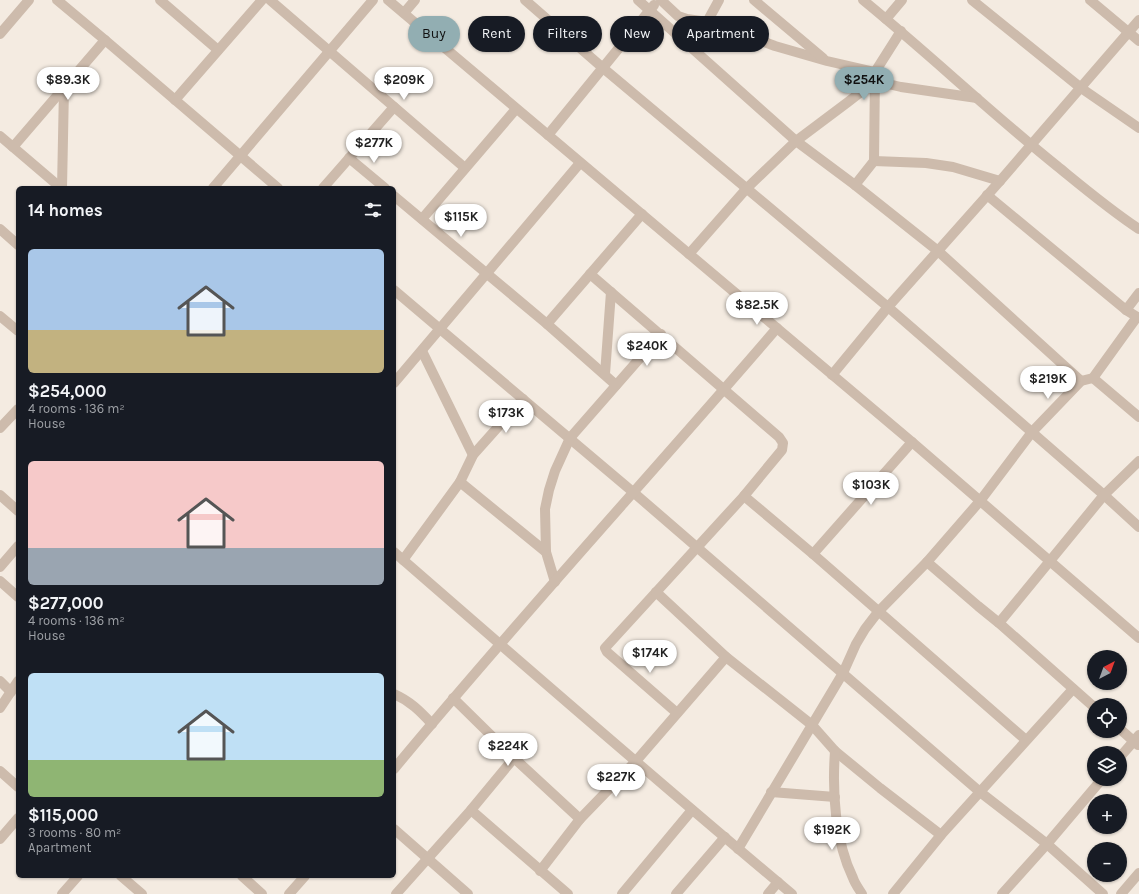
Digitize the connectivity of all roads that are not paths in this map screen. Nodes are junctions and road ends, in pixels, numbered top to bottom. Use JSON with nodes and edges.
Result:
{"nodes":[{"id":1,"x":29,"y":0,"type":"edge"},
{"id":2,"x":57,"y":0,"type":"edge"},
{"id":3,"x":160,"y":0,"type":"edge"},
{"id":4,"x":262,"y":0,"type":"edge"},
{"id":5,"x":270,"y":0,"type":"edge"},
{"id":6,"x":373,"y":0,"type":"edge"},
{"id":7,"x":388,"y":0,"type":"edge"},
{"id":8,"x":415,"y":0,"type":"edge"},
{"id":9,"x":525,"y":0,"type":"edge"},
{"id":10,"x":638,"y":0,"type":"edge"},
{"id":11,"x":660,"y":0,"type":"edge"},
{"id":12,"x":719,"y":0,"type":"edge"},
{"id":13,"x":754,"y":0,"type":"edge"},
{"id":14,"x":863,"y":0,"type":"edge"},
{"id":15,"x":902,"y":0,"type":"edge"},
{"id":16,"x":972,"y":0,"type":"edge"},
{"id":17,"x":1090,"y":0,"type":"edge"},
{"id":18,"x":650,"y":10,"type":"junction"},
{"id":19,"x":404,"y":14,"type":"junction"},
{"id":20,"x":678,"y":16,"type":"edge"},
{"id":21,"x":710,"y":16,"type":"edge"},
{"id":22,"x":886,"y":19,"type":"junction"},
{"id":23,"x":1139,"y":20,"type":"edge"},
{"id":24,"x":900,"y":31,"type":"junction"},
{"id":25,"x":1128,"y":32,"type":"junction"},
{"id":26,"x":0,"y":34,"type":"edge"},
{"id":27,"x":105,"y":40,"type":"junction"},
{"id":28,"x":1139,"y":41,"type":"edge"},
{"id":29,"x":769,"y":44,"type":"edge"},
{"id":30,"x":218,"y":50,"type":"junction"},
{"id":31,"x":330,"y":51,"type":"junction"},
{"id":32,"x":827,"y":61,"type":"junction"},
{"id":33,"x":603,"y":68,"type":"junction"},
{"id":34,"x":875,"y":76,"type":"junction"},
{"id":35,"x":64,"y":88,"type":"junction"},
{"id":36,"x":1081,"y":88,"type":"junction"},
{"id":37,"x":977,"y":98,"type":"junction"},
{"id":38,"x":175,"y":100,"type":"junction"},
{"id":39,"x":394,"y":107,"type":"junction"},
{"id":40,"x":516,"y":109,"type":"junction"},
{"id":41,"x":1139,"y":128,"type":"edge"},
{"id":42,"x":548,"y":135,"type":"junction"},
{"id":43,"x":0,"y":136,"type":"edge"},
{"id":44,"x":796,"y":141,"type":"junction"},
{"id":45,"x":1031,"y":145,"type":"junction"},
{"id":46,"x":13,"y":147,"type":"junction"},
{"id":47,"x":240,"y":156,"type":"junction"},
{"id":48,"x":349,"y":158,"type":"junction"},
{"id":49,"x":874,"y":160,"type":"junction"},
{"id":50,"x":580,"y":162,"type":"junction"},
{"id":51,"x":465,"y":168,"type":"junction"},
{"id":52,"x":1000,"y":180,"type":"junction"},
{"id":53,"x":855,"y":185,"type":"junction"},
{"id":54,"x":60,"y":186,"type":"edge"},
{"id":55,"x":62,"y":186,"type":"edge"},
{"id":56,"x":215,"y":186,"type":"edge"},
{"id":57,"x":276,"y":186,"type":"edge"},
{"id":58,"x":325,"y":186,"type":"edge"},
{"id":59,"x":383,"y":186,"type":"edge"},
{"id":60,"x":747,"y":188,"type":"junction"},
{"id":61,"x":988,"y":195,"type":"junction"},
{"id":62,"x":396,"y":198,"type":"edge"},
{"id":63,"x":642,"y":214,"type":"junction"},
{"id":64,"x":422,"y":220,"type":"junction"},
{"id":65,"x":0,"y":229,"type":"edge"},
{"id":66,"x":1139,"y":229,"type":"edge"},
{"id":67,"x":16,"y":243,"type":"edge"},
{"id":68,"x":938,"y":251,"type":"junction"},
{"id":69,"x":689,"y":254,"type":"junction"},
{"id":70,"x":486,"y":274,"type":"junction"},
{"id":71,"x":590,"y":274,"type":"junction"},
{"id":72,"x":396,"y":292,"type":"edge"},
{"id":73,"x":611,"y":292,"type":"junction"},
{"id":74,"x":1139,"y":292,"type":"edge"},
{"id":75,"x":888,"y":307,"type":"junction"},
{"id":76,"x":1126,"y":310,"type":"junction"},
{"id":77,"x":0,"y":316,"type":"edge"},
{"id":78,"x":1138,"y":318,"type":"edge"},
{"id":79,"x":547,"y":324,"type":"junction"},
{"id":80,"x":777,"y":328,"type":"junction"},
{"id":81,"x":16,"y":329,"type":"edge"},
{"id":82,"x":440,"y":330,"type":"junction"},
{"id":83,"x":661,"y":334,"type":"junction"},
{"id":84,"x":422,"y":351,"type":"junction"},
{"id":85,"x":605,"y":374,"type":"junction"},
{"id":86,"x":832,"y":375,"type":"junction"},
{"id":87,"x":1094,"y":378,"type":"junction"},
{"id":88,"x":396,"y":379,"type":"edge"},
{"id":89,"x":1081,"y":381,"type":"junction"},
{"id":90,"x":616,"y":385,"type":"junction"},
{"id":91,"x":725,"y":389,"type":"junction"},
{"id":92,"x":523,"y":399,"type":"junction"},
{"id":93,"x":16,"y":411,"type":"edge"},
{"id":94,"x":1139,"y":418,"type":"edge"},
{"id":95,"x":0,"y":428,"type":"edge"},
{"id":96,"x":1032,"y":432,"type":"junction"},
{"id":97,"x":570,"y":438,"type":"junction"},
{"id":98,"x":912,"y":442,"type":"junction"},
{"id":99,"x":473,"y":455,"type":"junction"},
{"id":100,"x":1139,"y":461,"type":"edge"},
{"id":101,"x":460,"y":482,"type":"junction"},
{"id":102,"x":633,"y":492,"type":"junction"},
{"id":103,"x":0,"y":495,"type":"edge"},
{"id":104,"x":1104,"y":495,"type":"junction"},
{"id":105,"x":744,"y":496,"type":"junction"},
{"id":106,"x":980,"y":501,"type":"junction"},
{"id":107,"x":16,"y":509,"type":"edge"},
{"id":108,"x":1139,"y":527,"type":"edge"},
{"id":109,"x":698,"y":547,"type":"junction"},
{"id":110,"x":16,"y":548,"type":"edge"},
{"id":111,"x":546,"y":552,"type":"junction"},
{"id":112,"x":396,"y":554,"type":"edge"},
{"id":113,"x":813,"y":554,"type":"junction"},
{"id":114,"x":403,"y":560,"type":"junction"},
{"id":115,"x":1049,"y":561,"type":"junction"},
{"id":116,"x":927,"y":562,"type":"junction"},
{"id":117,"x":0,"y":567,"type":"edge"},
{"id":118,"x":0,"y":581,"type":"edge"},
{"id":119,"x":554,"y":582,"type":"junction"},
{"id":120,"x":656,"y":592,"type":"junction"},
{"id":121,"x":16,"y":595,"type":"edge"},
{"id":122,"x":878,"y":612,"type":"junction"},
{"id":123,"x":999,"y":622,"type":"junction"},
{"id":124,"x":1139,"y":638,"type":"edge"},
{"id":125,"x":500,"y":645,"type":"junction"},
{"id":126,"x":726,"y":657,"type":"junction"},
{"id":127,"x":843,"y":673,"type":"junction"},
{"id":128,"x":0,"y":680,"type":"edge"},
{"id":129,"x":16,"y":684,"type":"edge"},
{"id":130,"x":1073,"y":689,"type":"junction"},
{"id":131,"x":11,"y":692,"type":"junction"},
{"id":132,"x":396,"y":695,"type":"edge"},
{"id":133,"x":453,"y":698,"type":"junction"},
{"id":134,"x":1087,"y":701,"type":"edge"},
{"id":135,"x":0,"y":708,"type":"edge"},
{"id":136,"x":678,"y":713,"type":"junction"},
{"id":137,"x":432,"y":724,"type":"junction"},
{"id":138,"x":812,"y":725,"type":"junction"},
{"id":139,"x":1127,"y":734,"type":"edge"},
{"id":140,"x":1026,"y":740,"type":"junction"},
{"id":141,"x":1137,"y":741,"type":"edge"},
{"id":142,"x":1127,"y":750,"type":"edge"},
{"id":143,"x":835,"y":751,"type":"junction"},
{"id":144,"x":514,"y":758,"type":"junction"},
{"id":145,"x":636,"y":761,"type":"junction"},
{"id":146,"x":396,"y":767,"type":"edge"},
{"id":147,"x":0,"y":772,"type":"edge"},
{"id":148,"x":16,"y":785,"type":"edge"},
{"id":149,"x":1096,"y":786,"type":"edge"},
{"id":150,"x":772,"y":792,"type":"junction"},
{"id":151,"x":980,"y":792,"type":"junction"},
{"id":152,"x":835,"y":797,"type":"junction"},
{"id":153,"x":471,"y":810,"type":"junction"},
{"id":154,"x":692,"y":810,"type":"junction"},
{"id":155,"x":580,"y":819,"type":"junction"},
{"id":156,"x":16,"y":820,"type":"edge"},
{"id":157,"x":396,"y":831,"type":"edge"},
{"id":158,"x":941,"y":835,"type":"junction"},
{"id":159,"x":725,"y":838,"type":"junction"},
{"id":160,"x":0,"y":839,"type":"edge"},
{"id":161,"x":1047,"y":844,"type":"junction"},
{"id":162,"x":738,"y":848,"type":"junction"},
{"id":163,"x":428,"y":858,"type":"junction"},
{"id":164,"x":540,"y":871,"type":"junction"},
{"id":165,"x":1139,"y":873,"type":"edge"},
{"id":166,"x":76,"y":878,"type":"edge"},
{"id":167,"x":124,"y":878,"type":"edge"},
{"id":168,"x":244,"y":878,"type":"edge"},
{"id":169,"x":303,"y":878,"type":"edge"},
{"id":170,"x":778,"y":882,"type":"junction"},
{"id":171,"x":895,"y":893,"type":"edge"},
{"id":172,"x":62,"y":894,"type":"edge"},
{"id":173,"x":142,"y":894,"type":"edge"},
{"id":174,"x":262,"y":894,"type":"edge"},
{"id":175,"x":289,"y":894,"type":"edge"},
{"id":176,"x":396,"y":894,"type":"edge"},
{"id":177,"x":468,"y":894,"type":"edge"},
{"id":178,"x":568,"y":894,"type":"edge"},
{"id":179,"x":622,"y":894,"type":"edge"},
{"id":180,"x":676,"y":894,"type":"edge"},
{"id":181,"x":768,"y":894,"type":"edge"},
{"id":182,"x":792,"y":894,"type":"edge"},
{"id":183,"x":862,"y":894,"type":"edge"},
{"id":184,"x":1002,"y":894,"type":"edge"},
{"id":185,"x":1103,"y":894,"type":"edge"},
{"id":186,"x":1121,"y":894,"type":"edge"}],
"edges":[{"from":1,"to":26,"type":"street"},
{"from":2,"to":27,"type":"street"},
{"from":3,"to":30,"type":"street"},
{"from":4,"to":30,"type":"street"},
{"from":5,"to":31,"type":"street"},
{"from":6,"to":31,"type":"street"},
{"from":7,"to":19,"type":"street"},
{"from":8,"to":19,"type":"street"},
{"from":9,"to":33,"type":"street"},
{"from":10,"to":18,"type":"street"},
{"from":11,"to":18,"type":"street"},
{"from":11,"to":20,"type":"street"},
{"from":12,"to":21,"type":"street"},
{"from":13,"to":32,"type":"street"},
{"from":14,"to":22,"type":"street"},
{"from":15,"to":22,"type":"street"},
{"from":16,"to":36,"type":"street"},
{"from":17,"to":25,"type":"street"},
{"from":18,"to":33,"type":"street"},
{"from":18,"to":44,"type":"street"},
{"from":19,"to":40,"type":"street"},
{"from":22,"to":24,"type":"street"},
{"from":23,"to":25,"type":"street"},
{"from":24,"to":34,"type":"street"},
{"from":24,"to":37,"type":"street"},
{"from":25,"to":28,"type":"street"},
{"from":25,"to":36,"type":"street"},
{"from":27,"to":35,"type":"street"},
{"from":27,"to":38,"type":"street"},
{"from":29,"to":32,"type":"street"},
{"from":30,"to":38,"type":"street"},
{"from":31,"to":39,"type":"street"},
{"from":31,"to":47,"type":"street"},
{"from":32,"to":34,"type":"street"},
{"from":33,"to":42,"type":"street"},
{"from":33,"to":60,"type":"street"},
{"from":34,"to":37,"type":"street"},
{"from":34,"to":44,"type":"street"},
{"from":34,"to":49,"type":"street"},
{"from":35,"to":46,"type":"street"},
{"from":35,"to":55,"type":"street"},
{"from":36,"to":41,"type":"street"},
{"from":36,"to":45,"type":"street"},
{"from":37,"to":45,"type":"street"},
{"from":38,"to":47,"type":"street"},
{"from":39,"to":48,"type":"street"},
{"from":39,"to":51,"type":"street"},
{"from":40,"to":42,"type":"street"},
{"from":40,"to":51,"type":"street"},
{"from":42,"to":50,"type":"street"},
{"from":43,"to":46,"type":"street"},
{"from":44,"to":53,"type":"street"},
{"from":44,"to":60,"type":"street"},
{"from":45,"to":52,"type":"street"},
{"from":45,"to":66,"type":"street"},
{"from":46,"to":54,"type":"street"},
{"from":47,"to":56,"type":"street"},
{"from":47,"to":57,"type":"street"},
{"from":48,"to":58,"type":"street"},
{"from":48,"to":59,"type":"street"},
{"from":49,"to":52,"type":"street"},
{"from":49,"to":53,"type":"street"},
{"from":50,"to":63,"type":"street"},
{"from":50,"to":70,"type":"street"},
{"from":51,"to":64,"type":"street"},
{"from":52,"to":61,"type":"street"},
{"from":53,"to":68,"type":"street"},
{"from":60,"to":69,"type":"street"},
{"from":60,"to":75,"type":"street"},
{"from":61,"to":68,"type":"street"},
{"from":61,"to":76,"type":"street"},
{"from":62,"to":64,"type":"street"},
{"from":63,"to":69,"type":"street"},
{"from":63,"to":71,"type":"street"},
{"from":64,"to":70,"type":"street"},
{"from":65,"to":67,"type":"street"},
{"from":68,"to":75,"type":"street"},
{"from":68,"to":89,"type":"street"},
{"from":69,"to":80,"type":"street"},
{"from":70,"to":79,"type":"street"},
{"from":70,"to":82,"type":"street"},
{"from":71,"to":73,"type":"street"},
{"from":71,"to":79,"type":"street"},
{"from":72,"to":82,"type":"street"},
{"from":73,"to":83,"type":"street"},
{"from":73,"to":85,"type":"street"},
{"from":74,"to":76,"type":"street"},
{"from":75,"to":86,"type":"street"},
{"from":75,"to":96,"type":"street"},
{"from":76,"to":78,"type":"street"},
{"from":77,"to":81,"type":"street"},
{"from":78,"to":87,"type":"street"},
{"from":79,"to":85,"type":"street"},
{"from":80,"to":86,"type":"street"},
{"from":80,"to":91,"type":"street"},
{"from":82,"to":84,"type":"street"},
{"from":82,"to":92,"type":"street"},
{"from":83,"to":90,"type":"street"},
{"from":83,"to":91,"type":"street"},
{"from":84,"to":88,"type":"street"},
{"from":84,"to":99,"type":"street"},
{"from":85,"to":90,"type":"street"},
{"from":86,"to":98,"type":"street"},
{"from":87,"to":89,"type":"street"},
{"from":87,"to":94,"type":"street"},
{"from":89,"to":96,"type":"street"},
{"from":90,"to":97,"type":"street"},
{"from":91,"to":102,"type":"street"},
{"from":91,"to":105,"type":"street"},
{"from":92,"to":97,"type":"street"},
{"from":92,"to":99,"type":"street"},
{"from":93,"to":95,"type":"street"},
{"from":96,"to":104,"type":"street"},
{"from":96,"to":106,"type":"street"},
{"from":97,"to":102,"type":"street"},
{"from":97,"to":111,"type":"street"},
{"from":98,"to":106,"type":"street"},
{"from":98,"to":113,"type":"street"},
{"from":99,"to":101,"type":"street"},
{"from":100,"to":104,"type":"street"},
{"from":101,"to":111,"type":"street"},
{"from":101,"to":114,"type":"street"},
{"from":102,"to":109,"type":"street"},
{"from":102,"to":119,"type":"street"},
{"from":103,"to":107,"type":"street"},
{"from":104,"to":108,"type":"street"},
{"from":104,"to":115,"type":"street"},
{"from":105,"to":109,"type":"street"},
{"from":105,"to":113,"type":"street"},
{"from":106,"to":115,"type":"street"},
{"from":106,"to":116,"type":"street"},
{"from":109,"to":120,"type":"street"},
{"from":109,"to":127,"type":"street"},
{"from":110,"to":117,"type":"street"},
{"from":111,"to":119,"type":"street"},
{"from":112,"to":114,"type":"street"},
{"from":113,"to":122,"type":"street"},
{"from":114,"to":125,"type":"street"},
{"from":115,"to":123,"type":"street"},
{"from":115,"to":124,"type":"street"},
{"from":116,"to":122,"type":"street"},
{"from":116,"to":123,"type":"street"},
{"from":118,"to":121,"type":"street"},
{"from":119,"to":125,"type":"street"},
{"from":120,"to":126,"type":"street"},
{"from":120,"to":136,"type":"street"},
{"from":122,"to":127,"type":"street"},
{"from":122,"to":140,"type":"street"},
{"from":123,"to":130,"type":"street"},
{"from":125,"to":133,"type":"street"},
{"from":125,"to":145,"type":"street"},
{"from":126,"to":136,"type":"street"},
{"from":126,"to":138,"type":"street"},
{"from":127,"to":138,"type":"street"},
{"from":127,"to":151,"type":"street"},
{"from":128,"to":131,"type":"street"},
{"from":129,"to":131,"type":"street"},
{"from":130,"to":134,"type":"street"},
{"from":130,"to":140,"type":"street"},
{"from":131,"to":135,"type":"street"},
{"from":132,"to":137,"type":"street"},
{"from":133,"to":137,"type":"street"},
{"from":133,"to":144,"type":"street"},
{"from":136,"to":145,"type":"street"},
{"from":137,"to":146,"type":"street"},
{"from":138,"to":143,"type":"street"},
{"from":138,"to":150,"type":"street"},
{"from":139,"to":141,"type":"street"},
{"from":140,"to":151,"type":"street"},
{"from":141,"to":142,"type":"street"},
{"from":143,"to":152,"type":"street"},
{"from":143,"to":158,"type":"street"},
{"from":144,"to":153,"type":"street"},
{"from":144,"to":155,"type":"street"},
{"from":145,"to":154,"type":"street"},
{"from":145,"to":155,"type":"street"},
{"from":147,"to":148,"type":"street"},
{"from":149,"to":161,"type":"street"},
{"from":150,"to":152,"type":"street"},
{"from":150,"to":162,"type":"street"},
{"from":151,"to":158,"type":"street"},
{"from":151,"to":161,"type":"street"},
{"from":152,"to":183,"type":"street"},
{"from":153,"to":163,"type":"street"},
{"from":153,"to":164,"type":"street"},
{"from":154,"to":159,"type":"street"},
{"from":154,"to":179,"type":"street"},
{"from":155,"to":164,"type":"street"},
{"from":156,"to":160,"type":"street"},
{"from":157,"to":163,"type":"street"},
{"from":158,"to":171,"type":"street"},
{"from":159,"to":162,"type":"street"},
{"from":159,"to":180,"type":"street"},
{"from":161,"to":184,"type":"street"},
{"from":161,"to":185,"type":"street"},
{"from":162,"to":170,"type":"street"},
{"from":163,"to":176,"type":"street"},
{"from":163,"to":177,"type":"street"},
{"from":164,"to":178,"type":"street"},
{"from":165,"to":186,"type":"street"},
{"from":166,"to":172,"type":"street"},
{"from":167,"to":173,"type":"street"},
{"from":168,"to":174,"type":"street"},
{"from":169,"to":175,"type":"street"},
{"from":170,"to":181,"type":"street"},
{"from":170,"to":182,"type":"street"}]}
